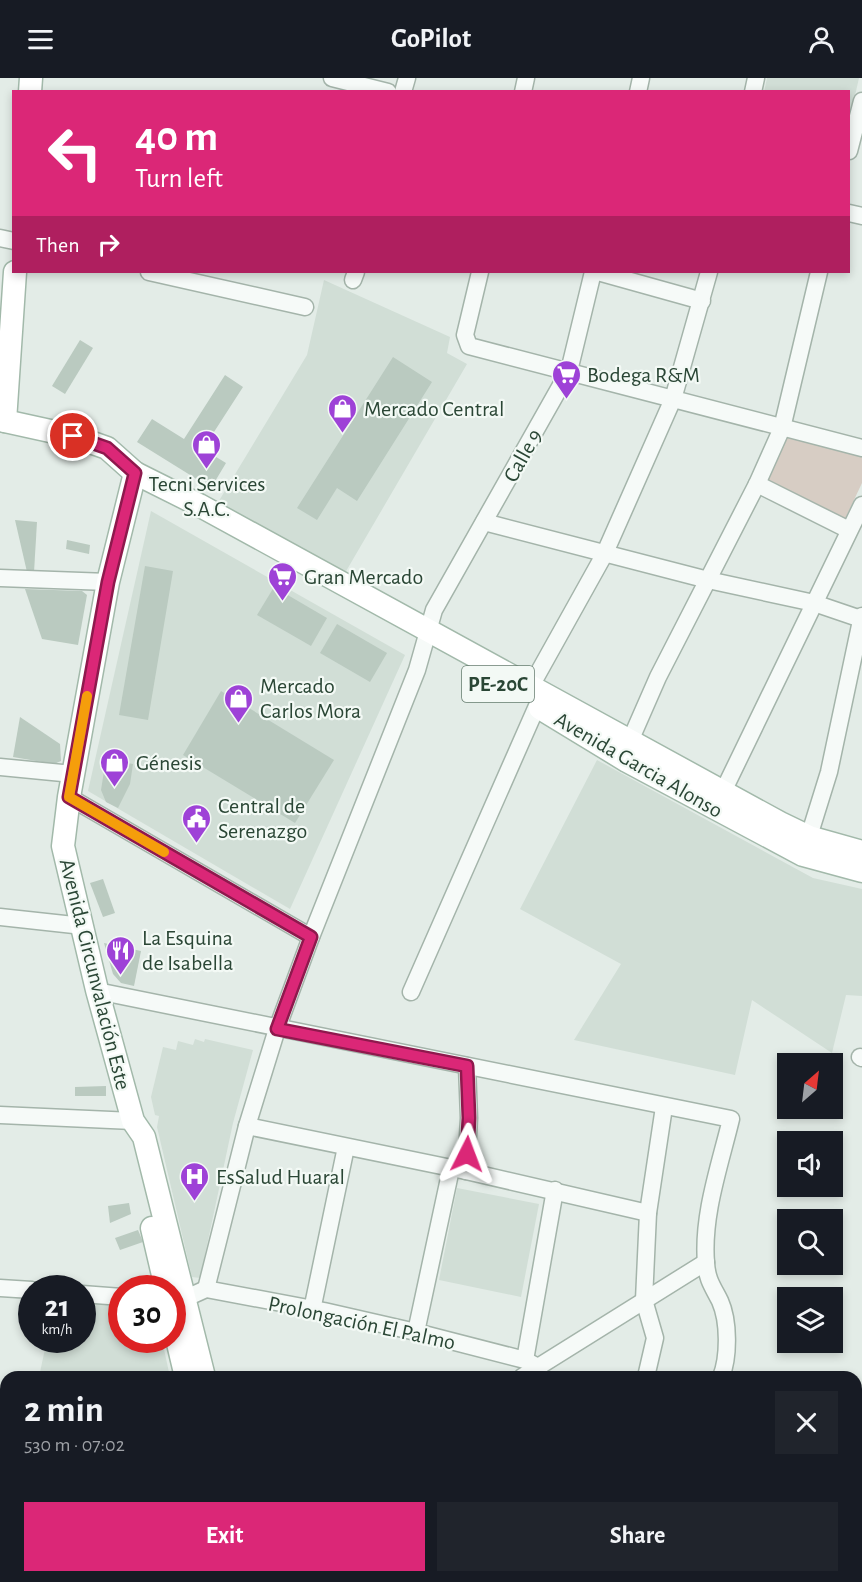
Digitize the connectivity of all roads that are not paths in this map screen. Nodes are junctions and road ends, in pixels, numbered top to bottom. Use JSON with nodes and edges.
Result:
{"nodes":[{"id":1,"x":332,"y":78,"type":"edge"},
{"id":2,"x":380,"y":90,"type":"edge"},
{"id":3,"x":862,"y":101,"type":"edge"},
{"id":4,"x":850,"y":147,"type":"edge"},
{"id":5,"x":15,"y":273,"type":"edge"},
{"id":6,"x":153,"y":273,"type":"edge"},
{"id":7,"x":480,"y":273,"type":"edge"},
{"id":8,"x":593,"y":273,"type":"edge"},
{"id":9,"x":602,"y":273,"type":"edge"},
{"id":10,"x":709,"y":273,"type":"edge"},
{"id":11,"x":819,"y":273,"type":"edge"},
{"id":12,"x":702,"y":301,"type":"junction"},
{"id":13,"x":305,"y":307,"type":"dead end"},
{"id":14,"x":569,"y":371,"type":"junction"},
{"id":15,"x":673,"y":399,"type":"junction"},
{"id":16,"x":3,"y":421,"type":"edge"},
{"id":17,"x":782,"y":428,"type":"junction"},
{"id":18,"x":862,"y":448,"type":"edge"},
{"id":19,"x":135,"y":473,"type":"junction"},
{"id":20,"x":757,"y":484,"type":"junction"},
{"id":21,"x":862,"y":505,"type":"edge"},
{"id":22,"x":484,"y":522,"type":"junction"},
{"id":23,"x":849,"y":530,"type":"junction"},
{"id":24,"x":604,"y":555,"type":"junction"},
{"id":25,"x":0,"y":578,"type":"edge"},
{"id":26,"x":708,"y":580,"type":"junction"},
{"id":27,"x":108,"y":582,"type":"junction"},
{"id":28,"x":814,"y":603,"type":"junction"},
{"id":29,"x":861,"y":617,"type":"edge"},
{"id":30,"x":426,"y":638,"type":"junction"},
{"id":31,"x":534,"y":696,"type":"junction"},
{"id":32,"x":629,"y":751,"type":"junction"},
{"id":33,"x":0,"y":766,"type":"edge"},
{"id":34,"x":73,"y":774,"type":"junction"},
{"id":35,"x":69,"y":797,"type":"junction"},
{"id":36,"x":719,"y":799,"type":"junction"},
{"id":37,"x":806,"y":846,"type":"junction"},
{"id":38,"x":862,"y":852,"type":"edge"},
{"id":39,"x":862,"y":871,"type":"edge"},
{"id":40,"x":0,"y":917,"type":"edge"},
{"id":41,"x":83,"y":926,"type":"junction"},
{"id":42,"x":311,"y":937,"type":"junction"},
{"id":43,"x":97,"y":991,"type":"junction"},
{"id":44,"x":411,"y":992,"type":"dead end"},
{"id":45,"x":277,"y":1029,"type":"junction"},
{"id":46,"x":467,"y":1066,"type":"junction"},
{"id":47,"x":664,"y":1107,"type":"junction"},
{"id":48,"x":0,"y":1115,"type":"edge"},
{"id":49,"x":133,"y":1121,"type":"junction"},
{"id":50,"x":247,"y":1126,"type":"junction"},
{"id":51,"x":346,"y":1147,"type":"junction"},
{"id":52,"x":458,"y":1170,"type":"junction"},
{"id":53,"x":555,"y":1190,"type":"junction"},
{"id":54,"x":648,"y":1213,"type":"junction"},
{"id":55,"x":706,"y":1262,"type":"junction"},
{"id":56,"x":177,"y":1275,"type":"edge"},
{"id":57,"x":186,"y":1284,"type":"edge"},
{"id":58,"x":0,"y":1288,"type":"edge"},
{"id":59,"x":18,"y":1289,"type":"edge"},
{"id":60,"x":186,"y":1294,"type":"edge"},
{"id":61,"x":644,"y":1300,"type":"junction"},
{"id":62,"x":186,"y":1309,"type":"edge"},
{"id":63,"x":312,"y":1310,"type":"junction"},
{"id":64,"x":416,"y":1332,"type":"junction"},
{"id":65,"x":180,"y":1353,"type":"edge"},
{"id":66,"x":531,"y":1363,"type":"junction"},
{"id":67,"x":185,"y":1371,"type":"edge"},
{"id":68,"x":202,"y":1371,"type":"edge"},
{"id":69,"x":526,"y":1371,"type":"edge"},
{"id":70,"x":647,"y":1371,"type":"edge"},
{"id":71,"x":722,"y":1371,"type":"edge"}],
"edges":[{"from":1,"to":2,"type":"street"},
{"from":3,"to":4,"type":"street"},
{"from":5,"to":16,"type":"main road"},
{"from":6,"to":13,"type":"street"},
{"from":7,"to":14,"type":"street"},
{"from":8,"to":14,"type":"street","name":"Calle 9"},
{"from":9,"to":12,"type":"street"},
{"from":10,"to":12,"type":"street"},
{"from":11,"to":17,"type":"street"},
{"from":12,"to":15,"type":"street"},
{"from":14,"to":15,"type":"street"},
{"from":14,"to":22,"type":"street","name":"Calle 9"},
{"from":15,"to":17,"type":"street"},
{"from":15,"to":24,"type":"street"},
{"from":16,"to":19,"type":"main road","name":"Avenida Garcia Alonso","number":"PE-20C"},
{"from":17,"to":18,"type":"street"},
{"from":17,"to":20,"type":"street"},
{"from":19,"to":27,"type":"main road","name":"Avenida Circunvalación Este"},
{"from":19,"to":30,"type":"main road","name":"Avenida Garcia Alonso","number":"PE-20C"},
{"from":20,"to":23,"type":"street"},
{"from":20,"to":26,"type":"street"},
{"from":21,"to":23,"type":"street"},
{"from":22,"to":24,"type":"street"},
{"from":22,"to":30,"type":"street","name":"Calle 9"},
{"from":23,"to":28,"type":"street"},
{"from":24,"to":26,"type":"street"},
{"from":24,"to":31,"type":"street"},
{"from":25,"to":27,"type":"street"},
{"from":26,"to":28,"type":"street"},
{"from":26,"to":32,"type":"street"},
{"from":27,"to":34,"type":"main road","name":"Avenida Circunvalación Este"},
{"from":28,"to":29,"type":"street"},
{"from":28,"to":36,"type":"street"},
{"from":29,"to":37,"type":"street"},
{"from":30,"to":31,"type":"main road","name":"Avenida Garcia Alonso","number":"PE-20C"},
{"from":30,"to":42,"type":"street","name":"Calle 9"},
{"from":31,"to":32,"type":"main road","name":"Avenida Garcia Alonso","number":"PE-20C"},
{"from":31,"to":44,"type":"street"},
{"from":32,"to":36,"type":"main road","name":"Avenida Garcia Alonso","number":"PE-20C"},
{"from":33,"to":34,"type":"street"},
{"from":34,"to":35,"type":"main road","name":"Avenida Circunvalación Este"},
{"from":35,"to":41,"type":"main road","name":"Avenida Circunvalación Este"},
{"from":35,"to":42,"type":"street"},
{"from":36,"to":37,"type":"main road","name":"Avenida Garcia Alonso","number":"PE-20C"},
{"from":37,"to":38,"type":"main road","number":"PE-20C"},
{"from":37,"to":39,"type":"main road","number":"PE-20C"},
{"from":40,"to":41,"type":"street"},
{"from":41,"to":43,"type":"main road","name":"Avenida Circunvalación Este"},
{"from":42,"to":45,"type":"street","name":"Calle 9"},
{"from":43,"to":45,"type":"street"},
{"from":43,"to":49,"type":"main road","name":"Avenida Circunvalación Este"},
{"from":45,"to":46,"type":"street"},
{"from":45,"to":50,"type":"street","name":"Calle 9"},
{"from":46,"to":47,"type":"street"},
{"from":46,"to":52,"type":"street"},
{"from":47,"to":54,"type":"street"},
{"from":47,"to":55,"type":"street"},
{"from":48,"to":49,"type":"street"},
{"from":49,"to":56,"type":"main road","name":"Avenida Circunvalación Este"},
{"from":50,"to":51,"type":"street"},
{"from":50,"to":57,"type":"street","name":"Calle 9"},
{"from":51,"to":52,"type":"street"},
{"from":51,"to":63,"type":"street"},
{"from":52,"to":53,"type":"street"},
{"from":52,"to":64,"type":"street"},
{"from":53,"to":54,"type":"street"},
{"from":53,"to":66,"type":"street"},
{"from":54,"to":61,"type":"street"},
{"from":55,"to":61,"type":"street"},
{"from":55,"to":71,"type":"street"},
{"from":58,"to":59,"type":"street"},
{"from":60,"to":63,"type":"street","name":"Prolongación El Palmo"},
{"from":61,"to":66,"type":"street"},
{"from":61,"to":70,"type":"street"},
{"from":62,"to":68,"type":"main road","name":"Avenida Circunvalación Este"},
{"from":63,"to":64,"type":"street","name":"Prolongación El Palmo"},
{"from":64,"to":66,"type":"street","name":"Prolongación El Palmo"},
{"from":65,"to":67,"type":"main road"},
{"from":66,"to":69,"type":"street"}]}
